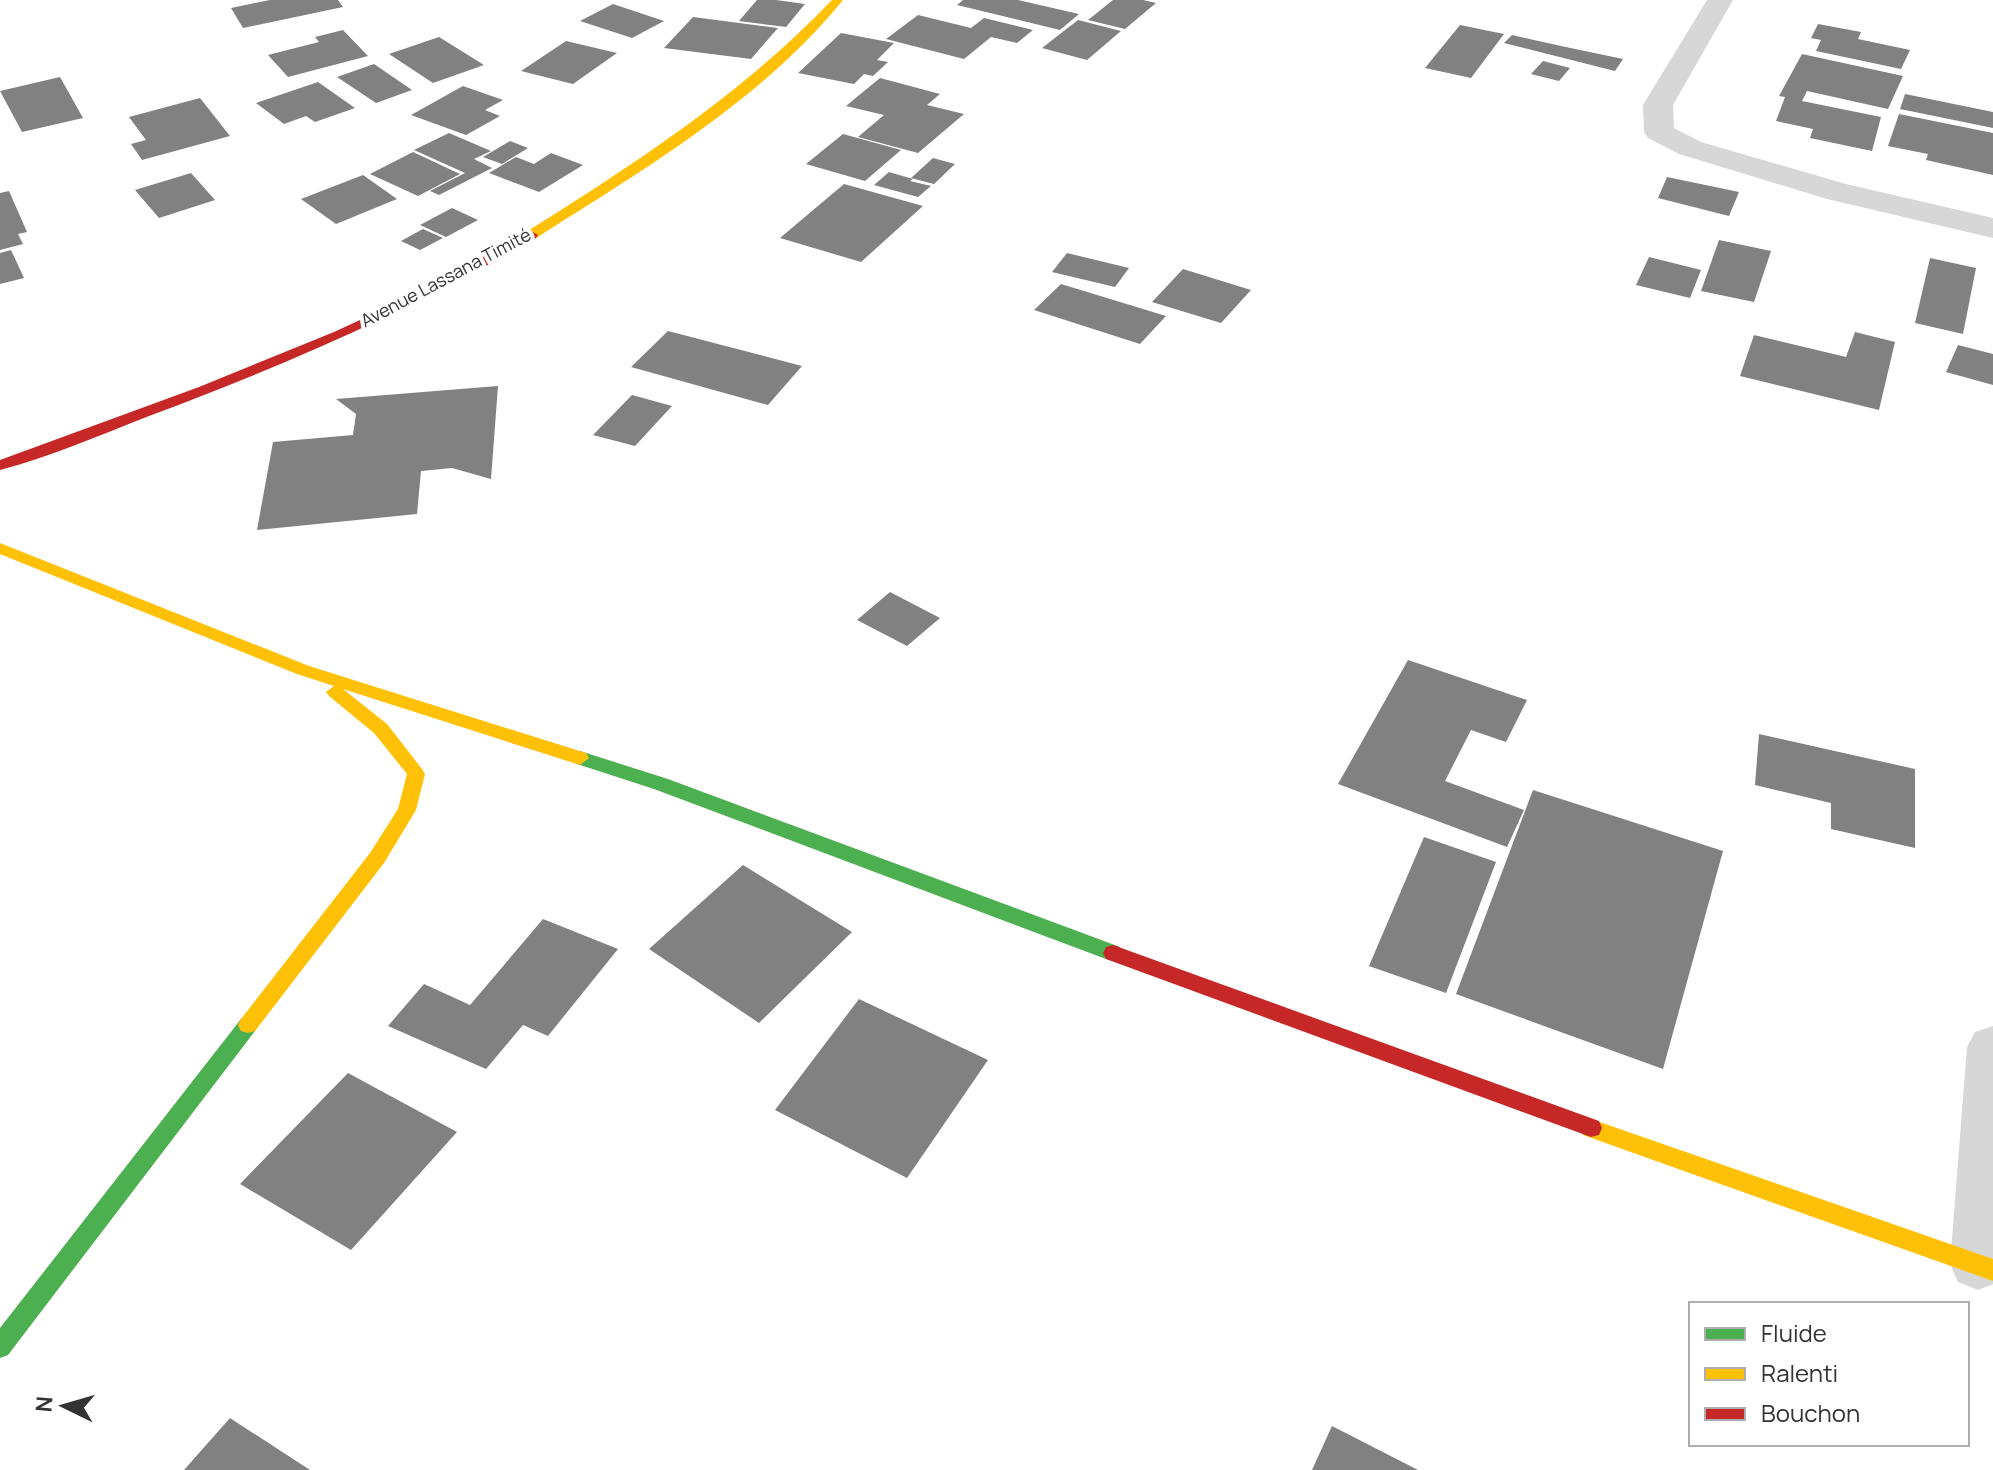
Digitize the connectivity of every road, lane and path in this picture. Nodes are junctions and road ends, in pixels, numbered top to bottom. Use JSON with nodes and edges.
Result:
{"nodes":[{"id":1,"x":838,"y":0,"type":"edge"},
{"id":2,"x":1720,"y":0,"type":"edge"},
{"id":3,"x":1993,"y":228,"type":"edge"},
{"id":4,"x":0,"y":465,"type":"edge"},
{"id":5,"x":0,"y":548,"type":"edge"},
{"id":6,"x":303,"y":670,"type":"junction"},
{"id":7,"x":1993,"y":1047,"type":"edge"},
{"id":8,"x":1985,"y":1267,"type":"edge"},
{"id":9,"x":0,"y":1347,"type":"edge"}],
"edges":[{"from":1,"to":4,"type":"street","name":"Avenue Lassana Timité"},
{"from":2,"to":3,"type":"street"},
{"from":5,"to":6,"type":"street"},
{"from":6,"to":8,"type":"street"},
{"from":6,"to":9,"type":"street"},
{"from":7,"to":8,"type":"street"}]}
